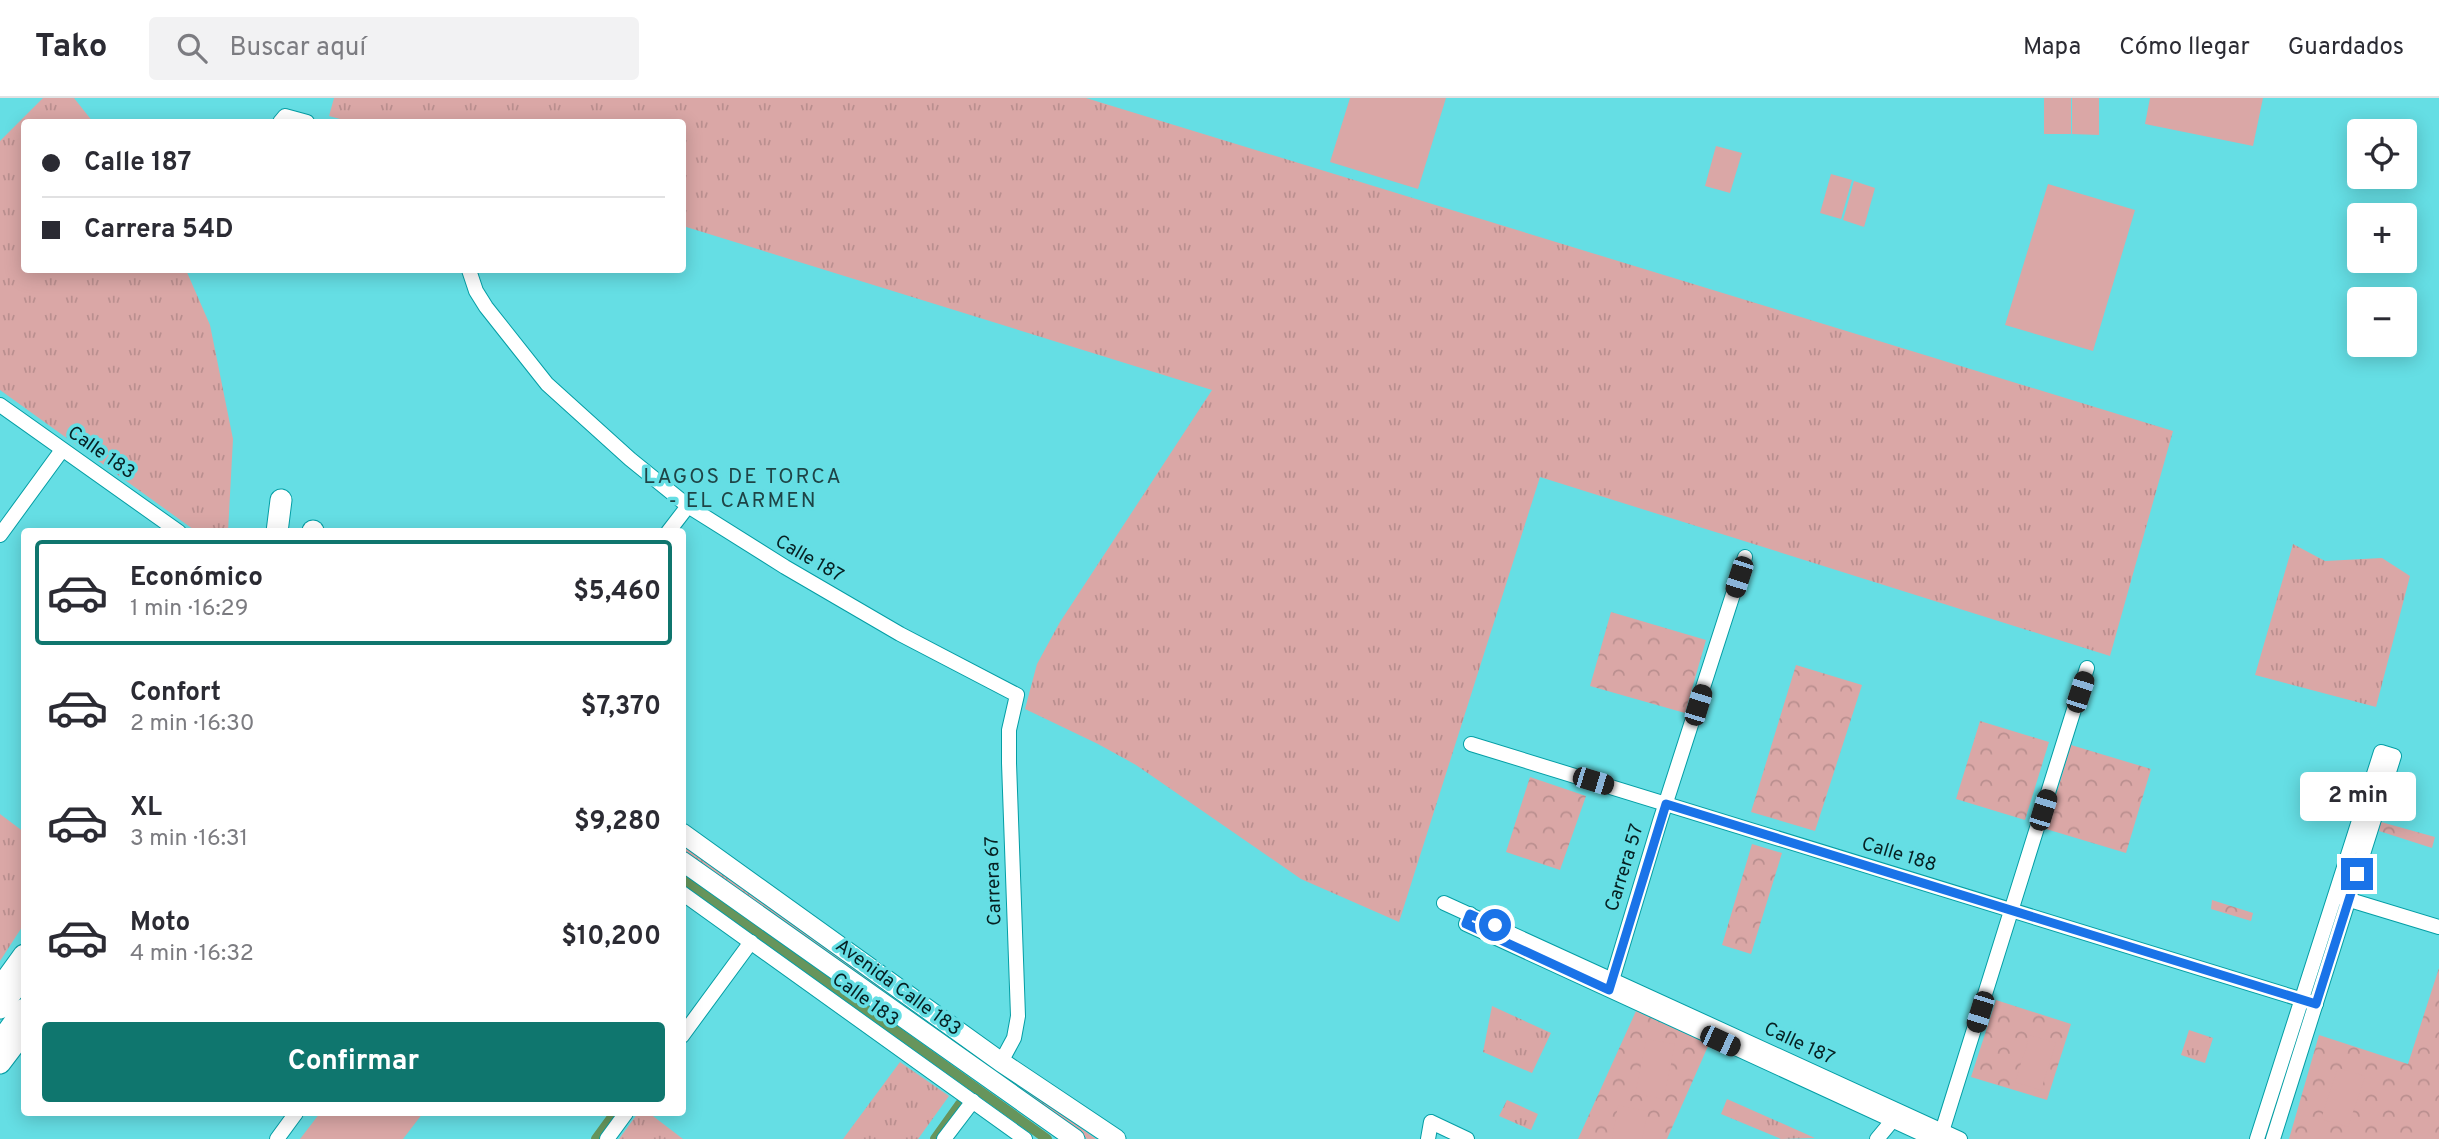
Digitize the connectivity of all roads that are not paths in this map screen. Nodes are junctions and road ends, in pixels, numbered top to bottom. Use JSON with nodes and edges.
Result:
{"nodes":[{"id":1,"x":470,"y":273,"type":"edge"},
{"id":2,"x":0,"y":405,"type":"edge"},
{"id":3,"x":62,"y":450,"type":"junction"},
{"id":4,"x":281,"y":499,"type":"dead end"},
{"id":5,"x":688,"y":506,"type":"junction"},
{"id":6,"x":173,"y":528,"type":"edge"},
{"id":7,"x":278,"y":528,"type":"edge"},
{"id":8,"x":671,"y":528,"type":"edge"},
{"id":9,"x":0,"y":536,"type":"edge"},
{"id":10,"x":1745,"y":557,"type":"dead end"},
{"id":11,"x":2087,"y":668,"type":"dead end"},
{"id":12,"x":1017,"y":695,"type":"joint"},
{"id":13,"x":1471,"y":744,"type":"dead end"},
{"id":14,"x":2388,"y":754,"type":"dead end"},
{"id":15,"x":1666,"y":804,"type":"junction"},
{"id":16,"x":686,"y":836,"type":"edge"},
{"id":17,"x":686,"y":864,"type":"edge"},
{"id":18,"x":686,"y":896,"type":"edge"},
{"id":19,"x":2342,"y":898,"type":"junction"},
{"id":20,"x":1444,"y":903,"type":"dead end"},
{"id":21,"x":2012,"y":910,"type":"junction"},
{"id":22,"x":2439,"y":927,"type":"edge"},
{"id":23,"x":751,"y":942,"type":"junction"},
{"id":24,"x":21,"y":959,"type":"edge"},
{"id":25,"x":21,"y":979,"type":"edge"},
{"id":26,"x":1610,"y":984,"type":"junction"},
{"id":27,"x":0,"y":988,"type":"edge"},
{"id":28,"x":2309,"y":1002,"type":"junction"},
{"id":29,"x":0,"y":1009,"type":"edge"},
{"id":30,"x":21,"y":1013,"type":"edge"},
{"id":31,"x":686,"y":1031,"type":"edge"},
{"id":32,"x":21,"y":1034,"type":"edge"},
{"id":33,"x":0,"y":1042,"type":"edge"},
{"id":34,"x":1001,"y":1062,"type":"junction"},
{"id":35,"x":0,"y":1063,"type":"edge"},
{"id":36,"x":973,"y":1101,"type":"junction"},
{"id":37,"x":294,"y":1116,"type":"edge"},
{"id":38,"x":624,"y":1116,"type":"edge"},
{"id":39,"x":1896,"y":1116,"type":"junction"},
{"id":40,"x":1938,"y":1136,"type":"edge"},
{"id":41,"x":277,"y":1139,"type":"edge"},
{"id":42,"x":607,"y":1139,"type":"edge"},
{"id":43,"x":944,"y":1139,"type":"edge"},
{"id":44,"x":1025,"y":1139,"type":"edge"},
{"id":45,"x":1075,"y":1139,"type":"edge"},
{"id":46,"x":1116,"y":1139,"type":"edge"},
{"id":47,"x":1428,"y":1139,"type":"edge"},
{"id":48,"x":1467,"y":1139,"type":"edge"},
{"id":49,"x":1877,"y":1139,"type":"edge"},
{"id":50,"x":1960,"y":1139,"type":"edge"},
{"id":51,"x":2257,"y":1139,"type":"edge"},
{"id":52,"x":2273,"y":1139,"type":"edge"}],
"edges":[{"from":1,"to":5,"type":"street","name":"Calle 187"},
{"from":2,"to":3,"type":"street","name":"Calle 183"},
{"from":3,"to":6,"type":"street","name":"Calle 183"},
{"from":3,"to":9,"type":"street"},
{"from":4,"to":7,"type":"highway"},
{"from":5,"to":8,"type":"street"},
{"from":5,"to":12,"type":"street","name":"Calle 187"},
{"from":10,"to":15,"type":"street","name":"Carrera 57"},
{"from":11,"to":21,"type":"street"},
{"from":12,"to":34,"type":"street","name":"Carrera 67"},
{"from":13,"to":15,"type":"street","name":"Calle 188"},
{"from":14,"to":19,"type":"street"},
{"from":15,"to":21,"type":"street","name":"Calle 188"},
{"from":15,"to":26,"type":"street","name":"Carrera 57"},
{"from":16,"to":34,"type":"main road","name":"Avenida Calle 183"},
{"from":17,"to":45,"type":"main road","name":"Avenida Calle 183"},
{"from":18,"to":23,"type":"street","name":"Calle 183"},
{"from":19,"to":22,"type":"street"},
{"from":19,"to":28,"type":"street"},
{"from":20,"to":26,"type":"street","name":"Calle 187"},
{"from":21,"to":28,"type":"street","name":"Calle 188"},
{"from":21,"to":40,"type":"street"},
{"from":23,"to":31,"type":"street"},
{"from":23,"to":36,"type":"street","name":"Calle 183"},
{"from":24,"to":27,"type":"highway"},
{"from":25,"to":29,"type":"highway"},
{"from":26,"to":39,"type":"street","name":"Calle 187"},
{"from":28,"to":51,"type":"street"},
{"from":28,"to":52,"type":"street"},
{"from":30,"to":33,"type":"highway"},
{"from":32,"to":35,"type":"highway"},
{"from":34,"to":46,"type":"main road","name":"Avenida Calle 183"},
{"from":36,"to":43,"type":"street"},
{"from":36,"to":44,"type":"street","name":"Calle 183"},
{"from":37,"to":41,"type":"street"},
{"from":38,"to":42,"type":"street"},
{"from":39,"to":40,"type":"street","name":"Calle 187"},
{"from":39,"to":49,"type":"street"},
{"from":40,"to":50,"type":"street","name":"Calle 187"},
{"from":47,"to":48,"type":"street"}]}
